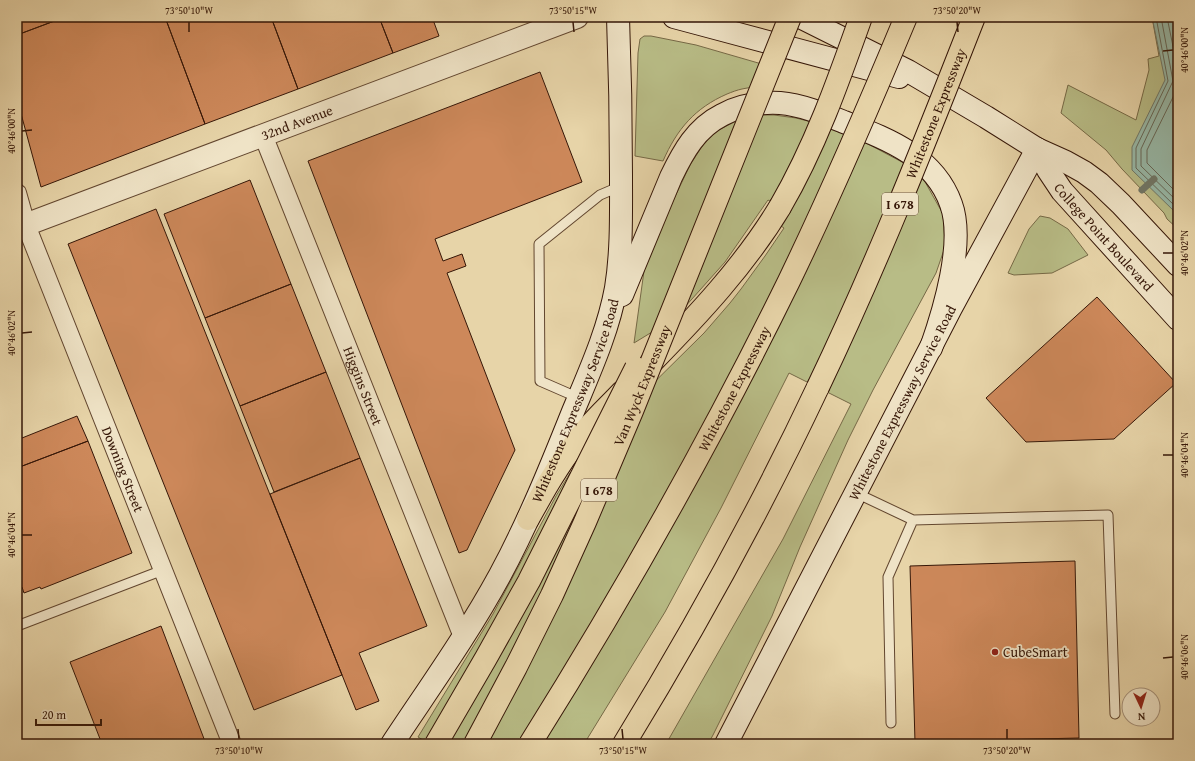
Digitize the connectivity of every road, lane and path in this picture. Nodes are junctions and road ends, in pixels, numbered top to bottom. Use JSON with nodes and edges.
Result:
{"nodes":[{"id":1,"x":577,"y":17,"type":"edge"},
{"id":2,"x":618,"y":17,"type":"edge"},
{"id":3,"x":674,"y":17,"type":"edge"},
{"id":4,"x":790,"y":17,"type":"edge"},
{"id":5,"x":800,"y":17,"type":"edge"},
{"id":6,"x":861,"y":17,"type":"edge"},
{"id":7,"x":906,"y":17,"type":"edge"},
{"id":8,"x":974,"y":17,"type":"edge"},
{"id":9,"x":935,"y":87,"type":"junction"},
{"id":10,"x":264,"y":135,"type":"junction"},
{"id":11,"x":1037,"y":149,"type":"junction"},
{"id":12,"x":621,"y":186,"type":"junction"},
{"id":13,"x":17,"y":193,"type":"edge"},
{"id":14,"x":22,"y":226,"type":"edge"},
{"id":15,"x":706,"y":227,"type":"junction"},
{"id":16,"x":1178,"y":265,"type":"edge"},
{"id":17,"x":1178,"y":319,"type":"edge"},
{"id":18,"x":931,"y":348,"type":"junction"},
{"id":19,"x":599,"y":349,"type":"junction"},
{"id":20,"x":579,"y":398,"type":"junction"},
{"id":21,"x":856,"y":493,"type":"junction"},
{"id":22,"x":528,"y":519,"type":"junction"},
{"id":23,"x":913,"y":520,"type":"junction"},
{"id":24,"x":163,"y":570,"type":"junction"},
{"id":25,"x":17,"y":626,"type":"edge"},
{"id":26,"x":463,"y":637,"type":"junction"},
{"id":27,"x":1115,"y":714,"type":"dead end"},
{"id":28,"x":891,"y":723,"type":"dead end"},
{"id":29,"x":232,"y":744,"type":"edge"},
{"id":30,"x":392,"y":744,"type":"edge"},
{"id":31,"x":436,"y":744,"type":"edge"},
{"id":32,"x":475,"y":744,"type":"edge"},
{"id":33,"x":530,"y":744,"type":"edge"},
{"id":34,"x":624,"y":744,"type":"edge"},
{"id":35,"x":726,"y":744,"type":"edge"}],
"edges":[{"from":1,"to":10,"type":"main road","name":"32nd Avenue"},
{"from":2,"to":12,"type":"main road","name":"Whitestone Expressway Service Road"},
{"from":3,"to":9,"type":"main road"},
{"from":4,"to":15,"type":"highway","name":"Van Wyck Expressway","number":"I 678","bridge":true},
{"from":5,"to":9,"type":"main road","name":"College Point Boulevard"},
{"from":6,"to":22,"type":"highway","bridge":true},
{"from":7,"to":33,"type":"highway","name":"Whitestone Expressway","bridge":true},
{"from":8,"to":34,"type":"highway","name":"Whitestone Expressway","number":"I 678","bridge":true},
{"from":9,"to":11,"type":"main road","name":"College Point Boulevard"},
{"from":10,"to":14,"type":"main road","name":"32nd Avenue"},
{"from":10,"to":26,"type":"street","name":"Higgins Street"},
{"from":11,"to":16,"type":"main road","name":"College Point Boulevard"},
{"from":11,"to":17,"type":"main road","name":"College Point Boulevard"},
{"from":11,"to":18,"type":"main road","name":"Whitestone Expressway Service Road"},
{"from":12,"to":19,"type":"main road","name":"Whitestone Expressway Service Road"},
{"from":12,"to":20,"type":"lane"},
{"from":13,"to":14,"type":"street","name":"Downing Street"},
{"from":14,"to":24,"type":"street","name":"Downing Street"},
{"from":15,"to":31,"type":"highway","bridge":true},
{"from":15,"to":32,"type":"highway","name":"Van Wyck Expressway","number":"I 678","bridge":true},
{"from":18,"to":19,"type":"main road"},
{"from":18,"to":21,"type":"main road","name":"Whitestone Expressway Service Road"},
{"from":19,"to":20,"type":"main road","name":"Whitestone Expressway Service Road"},
{"from":20,"to":22,"type":"main road","name":"Whitestone Expressway Service Road"},
{"from":21,"to":23,"type":"lane"},
{"from":21,"to":35,"type":"main road","name":"Whitestone Expressway Service Road"},
{"from":22,"to":26,"type":"main road","name":"Whitestone Expressway Service Road"},
{"from":23,"to":27,"type":"lane"},
{"from":23,"to":28,"type":"lane"},
{"from":24,"to":25,"type":"lane"},
{"from":24,"to":29,"type":"street","name":"Downing Street"},
{"from":26,"to":30,"type":"main road","name":"Whitestone Expressway Service Road"}]}
